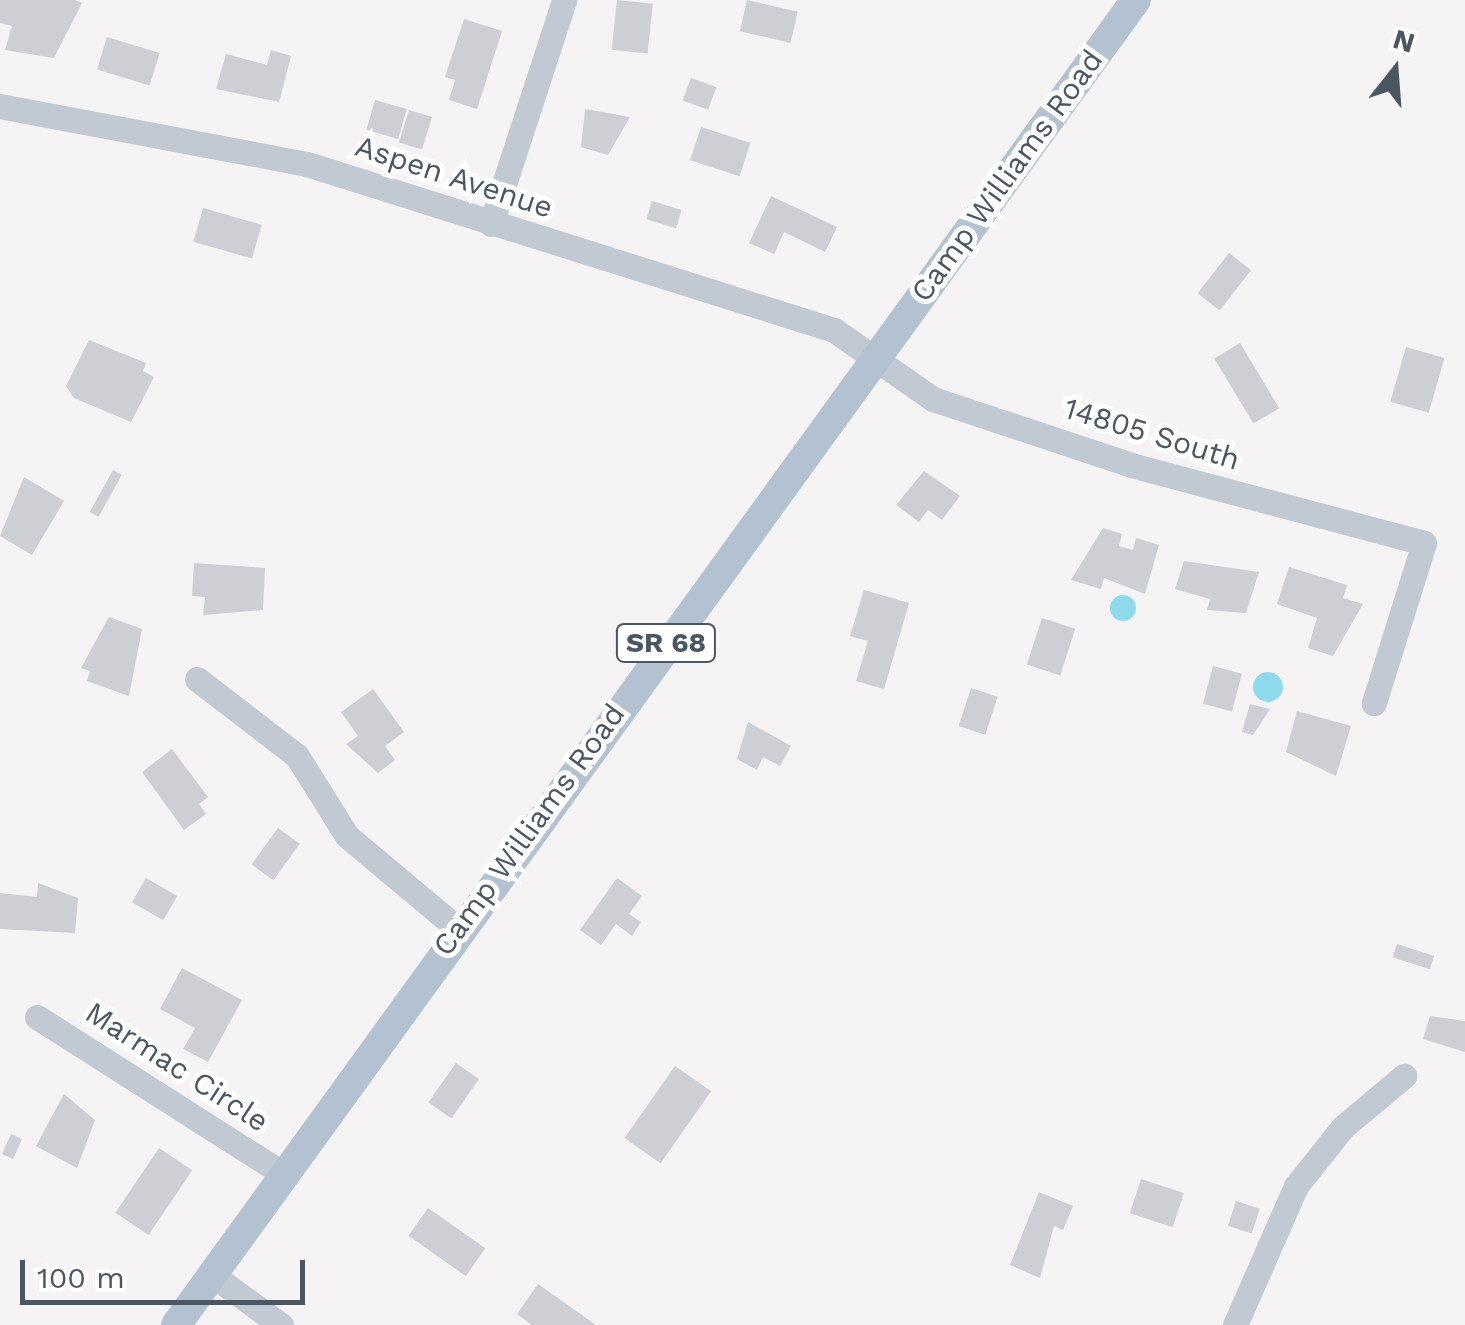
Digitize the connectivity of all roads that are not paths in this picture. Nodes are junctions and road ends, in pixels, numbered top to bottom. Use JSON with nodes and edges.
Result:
{"nodes":[{"id":1,"x":564,"y":0,"type":"edge"},
{"id":2,"x":1136,"y":0,"type":"edge"},
{"id":3,"x":0,"y":106,"type":"edge"},
{"id":4,"x":491,"y":224,"type":"junction"},
{"id":5,"x":874,"y":358,"type":"junction"},
{"id":6,"x":197,"y":680,"type":"dead end"},
{"id":7,"x":1374,"y":703,"type":"dead end"},
{"id":8,"x":457,"y":928,"type":"junction"},
{"id":9,"x":37,"y":1016,"type":"dead end"},
{"id":10,"x":1404,"y":1076,"type":"dead end"},
{"id":11,"x":282,"y":1173,"type":"junction"},
{"id":12,"x":211,"y":1274,"type":"junction"},
{"id":13,"x":176,"y":1325,"type":"edge"},
{"id":14,"x":282,"y":1325,"type":"edge"},
{"id":15,"x":1234,"y":1325,"type":"edge"}],
"edges":[{"from":1,"to":4,"type":"street"},
{"from":2,"to":5,"type":"main road","name":"Camp Williams Road","number":"SR 68"},
{"from":3,"to":4,"type":"street","name":"Aspen Avenue"},
{"from":4,"to":5,"type":"street","name":"Aspen Avenue"},
{"from":5,"to":7,"type":"street","name":"14805 South"},
{"from":5,"to":8,"type":"main road","name":"Camp Williams Road","number":"SR 68"},
{"from":6,"to":8,"type":"street"},
{"from":8,"to":11,"type":"main road","name":"Camp Williams Road","number":"SR 68"},
{"from":9,"to":11,"type":"street","name":"Marmac Circle"},
{"from":10,"to":15,"type":"street"},
{"from":11,"to":12,"type":"main road","name":"Camp Williams Road","number":"SR 68"},
{"from":12,"to":13,"type":"main road","name":"Camp Williams Road","number":"SR 68"},
{"from":12,"to":14,"type":"street"}]}
